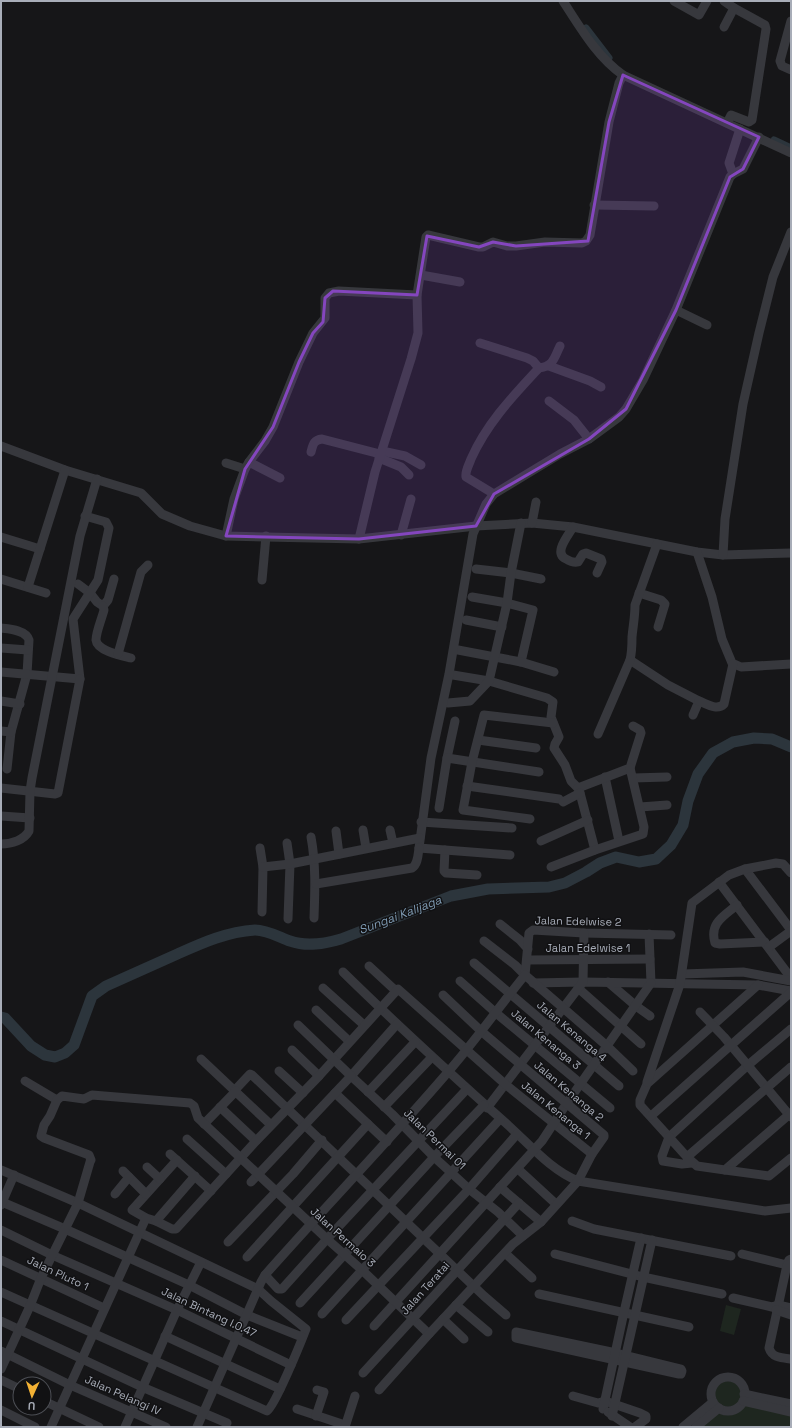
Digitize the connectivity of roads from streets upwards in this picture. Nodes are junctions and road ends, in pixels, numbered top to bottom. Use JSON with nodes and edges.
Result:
{"nodes":[{"id":1,"x":563,"y":1,"type":"edge"},
{"id":2,"x":674,"y":1,"type":"edge"},
{"id":3,"x":707,"y":1,"type":"edge"},
{"id":4,"x":724,"y":1,"type":"edge"},
{"id":5,"x":734,"y":8,"type":"junction"},
{"id":6,"x":791,"y":21,"type":"edge"},
{"id":7,"x":724,"y":27,"type":"dead end"},
{"id":8,"x":790,"y":35,"type":"edge"},
{"id":9,"x":791,"y":70,"type":"edge"},
{"id":10,"x":623,"y":75,"type":"junction"},
{"id":11,"x":728,"y":120,"type":"junction"},
{"id":12,"x":740,"y":129,"type":"junction"},
{"id":13,"x":759,"y":137,"type":"junction"},
{"id":14,"x":791,"y":153,"type":"edge"},
{"id":15,"x":733,"y":174,"type":"junction"},
{"id":16,"x":594,"y":205,"type":"junction"},
{"id":17,"x":654,"y":206,"type":"dead end"},
{"id":18,"x":791,"y":232,"type":"edge"},
{"id":19,"x":421,"y":275,"type":"junction"},
{"id":20,"x":460,"y":282,"type":"dead end"},
{"id":21,"x":417,"y":295,"type":"junction"},
{"id":22,"x":676,"y":310,"type":"junction"},
{"id":23,"x":707,"y":325,"type":"dead end"},
{"id":24,"x":480,"y":343,"type":"dead end"},
{"id":25,"x":560,"y":346,"type":"dead end"},
{"id":26,"x":549,"y":366,"type":"junction"},
{"id":27,"x":539,"y":368,"type":"junction"},
{"id":28,"x":601,"y":387,"type":"dead end"},
{"id":29,"x":549,"y":401,"type":"dead end"},
{"id":30,"x":589,"y":439,"type":"junction"},
{"id":31,"x":1,"y":446,"type":"edge"},
{"id":32,"x":311,"y":452,"type":"dead end"},
{"id":33,"x":380,"y":454,"type":"junction"},
{"id":34,"x":226,"y":463,"type":"dead end"},
{"id":35,"x":421,"y":465,"type":"dead end"},
{"id":36,"x":247,"y":466,"type":"junction"},
{"id":37,"x":65,"y":470,"type":"junction"},
{"id":38,"x":409,"y":475,"type":"dead end"},
{"id":39,"x":280,"y":478,"type":"dead end"},
{"id":40,"x":97,"y":479,"type":"junction"},
{"id":41,"x":494,"y":494,"type":"junction"},
{"id":42,"x":411,"y":499,"type":"dead end"},
{"id":43,"x":536,"y":502,"type":"dead end"},
{"id":44,"x":86,"y":516,"type":"junction"},
{"id":45,"x":521,"y":523,"type":"junction"},
{"id":46,"x":532,"y":523,"type":"junction"},
{"id":47,"x":476,"y":526,"type":"junction"},
{"id":48,"x":573,"y":527,"type":"junction"},
{"id":49,"x":401,"y":535,"type":"junction"},
{"id":50,"x":226,"y":536,"type":"junction"},
{"id":51,"x":266,"y":536,"type":"junction"},
{"id":52,"x":1,"y":537,"type":"edge"},
{"id":53,"x":359,"y":539,"type":"junction"},
{"id":54,"x":657,"y":544,"type":"junction"},
{"id":55,"x":40,"y":549,"type":"junction"},
{"id":56,"x":697,"y":552,"type":"junction"},
{"id":57,"x":791,"y":554,"type":"edge"},
{"id":58,"x":723,"y":555,"type":"junction"},
{"id":59,"x":148,"y":565,"type":"dead end"},
{"id":60,"x":476,"y":569,"type":"dead end"},
{"id":61,"x":511,"y":573,"type":"junction"},
{"id":62,"x":597,"y":573,"type":"dead end"},
{"id":63,"x":1,"y":579,"type":"edge"},
{"id":64,"x":114,"y":579,"type":"dead end"},
{"id":65,"x":541,"y":579,"type":"dead end"},
{"id":66,"x":262,"y":580,"type":"dead end"},
{"id":67,"x":74,"y":583,"type":"junction"},
{"id":68,"x":28,"y":587,"type":"junction"},
{"id":69,"x":92,"y":589,"type":"junction"},
{"id":70,"x":46,"y":593,"type":"dead end"},
{"id":71,"x":639,"y":593,"type":"junction"},
{"id":72,"x":472,"y":597,"type":"dead end"},
{"id":73,"x":507,"y":603,"type":"junction"},
{"id":74,"x":103,"y":606,"type":"junction"},
{"id":75,"x":69,"y":619,"type":"junction"},
{"id":76,"x":466,"y":620,"type":"dead end"},
{"id":77,"x":502,"y":627,"type":"junction"},
{"id":78,"x":1,"y":628,"type":"edge"},
{"id":79,"x":658,"y":628,"type":"dead end"},
{"id":80,"x":1,"y":648,"type":"edge"},
{"id":81,"x":28,"y":650,"type":"junction"},
{"id":82,"x":458,"y":650,"type":"dead end"},
{"id":83,"x":118,"y":654,"type":"junction"},
{"id":84,"x":496,"y":656,"type":"junction"},
{"id":85,"x":131,"y":658,"type":"dead end"},
{"id":86,"x":630,"y":660,"type":"junction"},
{"id":87,"x":521,"y":662,"type":"junction"},
{"id":88,"x":733,"y":664,"type":"junction"},
{"id":89,"x":791,"y":664,"type":"edge"},
{"id":90,"x":1,"y":672,"type":"edge"},
{"id":91,"x":554,"y":672,"type":"dead end"},
{"id":92,"x":27,"y":674,"type":"junction"},
{"id":93,"x":453,"y":675,"type":"dead end"},
{"id":94,"x":53,"y":677,"type":"junction"},
{"id":95,"x":80,"y":679,"type":"junction"},
{"id":96,"x":489,"y":681,"type":"junction"},
{"id":97,"x":699,"y":700,"type":"junction"},
{"id":98,"x":1,"y":701,"type":"edge"},
{"id":99,"x":20,"y":704,"type":"junction"},
{"id":100,"x":448,"y":704,"type":"dead end"},
{"id":101,"x":693,"y":715,"type":"dead end"},
{"id":102,"x":454,"y":721,"type":"dead end"},
{"id":103,"x":553,"y":723,"type":"junction"},
{"id":104,"x":633,"y":726,"type":"dead end"},
{"id":105,"x":1,"y":731,"type":"edge"},
{"id":106,"x":11,"y":732,"type":"junction"},
{"id":107,"x":598,"y":734,"type":"dead end"},
{"id":108,"x":478,"y":740,"type":"junction"},
{"id":109,"x":536,"y":748,"type":"dead end"},
{"id":110,"x":447,"y":758,"type":"junction"},
{"id":111,"x":472,"y":762,"type":"junction"},
{"id":112,"x":6,"y":763,"type":"edge"},
{"id":113,"x":630,"y":768,"type":"junction"},
{"id":114,"x":539,"y":772,"type":"dead end"},
{"id":115,"x":605,"y":777,"type":"junction"},
{"id":116,"x":667,"y":777,"type":"dead end"},
{"id":117,"x":633,"y":778,"type":"junction"},
{"id":118,"x":467,"y":786,"type":"junction"},
{"id":119,"x":1,"y":788,"type":"edge"},
{"id":120,"x":579,"y":790,"type":"junction"},
{"id":121,"x":30,"y":791,"type":"junction"},
{"id":122,"x":667,"y":805,"type":"dead end"},
{"id":123,"x":640,"y":806,"type":"junction"},
{"id":124,"x":438,"y":808,"type":"dead end"},
{"id":125,"x":1,"y":816,"type":"edge"},
{"id":126,"x":30,"y":818,"type":"junction"},
{"id":127,"x":530,"y":819,"type":"dead end"},
{"id":128,"x":588,"y":820,"type":"junction"},
{"id":129,"x":421,"y":822,"type":"junction"},
{"id":130,"x":512,"y":828,"type":"dead end"},
{"id":131,"x":363,"y":830,"type":"dead end"},
{"id":132,"x":390,"y":830,"type":"dead end"},
{"id":133,"x":336,"y":832,"type":"dead end"},
{"id":134,"x":312,"y":837,"type":"dead end"},
{"id":135,"x":420,"y":838,"type":"junction"},
{"id":136,"x":541,"y":841,"type":"dead end"},
{"id":137,"x":619,"y":841,"type":"junction"},
{"id":138,"x":287,"y":843,"type":"dead end"},
{"id":139,"x":392,"y":843,"type":"junction"},
{"id":140,"x":1,"y":844,"type":"edge"},
{"id":141,"x":260,"y":848,"type":"dead end"},
{"id":142,"x":366,"y":848,"type":"junction"},
{"id":143,"x":418,"y":848,"type":"junction"},
{"id":144,"x":445,"y":850,"type":"junction"},
{"id":145,"x":595,"y":850,"type":"junction"},
{"id":146,"x":339,"y":854,"type":"junction"},
{"id":147,"x":510,"y":855,"type":"dead end"},
{"id":148,"x":315,"y":859,"type":"junction"},
{"id":149,"x":290,"y":864,"type":"junction"},
{"id":150,"x":263,"y":867,"type":"junction"},
{"id":151,"x":551,"y":867,"type":"dead end"},
{"id":152,"x":745,"y":869,"type":"junction"},
{"id":153,"x":791,"y":873,"type":"edge"},
{"id":154,"x":477,"y":875,"type":"dead end"},
{"id":155,"x":719,"y":882,"type":"junction"},
{"id":156,"x":316,"y":884,"type":"junction"},
{"id":157,"x":737,"y":905,"type":"junction"},
{"id":158,"x":262,"y":912,"type":"dead end"},
{"id":159,"x":314,"y":918,"type":"dead end"},
{"id":160,"x":288,"y":919,"type":"dead end"},
{"id":161,"x":500,"y":924,"type":"dead end"},
{"id":162,"x":791,"y":930,"type":"edge"},
{"id":163,"x":584,"y":933,"type":"junction"},
{"id":164,"x":649,"y":934,"type":"junction"},
{"id":165,"x":671,"y":935,"type":"dead end"},
{"id":166,"x":484,"y":940,"type":"dead end"},
{"id":167,"x":767,"y":944,"type":"junction"},
{"id":168,"x":528,"y":949,"type":"junction"},
{"id":169,"x":527,"y":960,"type":"junction"},
{"id":170,"x":584,"y":960,"type":"junction"},
{"id":171,"x":650,"y":960,"type":"junction"},
{"id":172,"x":474,"y":964,"type":"dead end"},
{"id":173,"x":369,"y":966,"type":"dead end"},
{"id":174,"x":343,"y":972,"type":"dead end"},
{"id":175,"x":525,"y":975,"type":"junction"},
{"id":176,"x":791,"y":978,"type":"edge"},
{"id":177,"x":681,"y":979,"type":"junction"},
{"id":178,"x":460,"y":981,"type":"dead end"},
{"id":179,"x":608,"y":982,"type":"junction"},
{"id":180,"x":791,"y":982,"type":"edge"},
{"id":181,"x":533,"y":983,"type":"junction"},
{"id":182,"x":651,"y":983,"type":"junction"},
{"id":183,"x":580,"y":985,"type":"junction"},
{"id":184,"x":758,"y":985,"type":"junction"},
{"id":185,"x":323,"y":988,"type":"dead end"},
{"id":186,"x":396,"y":991,"type":"junction"},
{"id":187,"x":791,"y":991,"type":"edge"},
{"id":188,"x":510,"y":993,"type":"junction"},
{"id":189,"x":443,"y":995,"type":"dead end"},
{"id":190,"x":636,"y":1006,"type":"junction"},
{"id":191,"x":563,"y":1008,"type":"junction"},
{"id":192,"x":381,"y":1009,"type":"junction"},
{"id":193,"x":316,"y":1010,"type":"dead end"},
{"id":194,"x":700,"y":1012,"type":"dead end"},
{"id":195,"x":496,"y":1013,"type":"junction"},
{"id":196,"x":650,"y":1016,"type":"dead end"},
{"id":197,"x":396,"y":1024,"type":"junction"},
{"id":198,"x":298,"y":1025,"type":"dead end"},
{"id":199,"x":364,"y":1025,"type":"junction"},
{"id":200,"x":712,"y":1025,"type":"junction"},
{"id":201,"x":621,"y":1026,"type":"junction"},
{"id":202,"x":549,"y":1028,"type":"junction"},
{"id":203,"x":791,"y":1029,"type":"edge"},
{"id":204,"x":481,"y":1031,"type":"junction"},
{"id":205,"x":349,"y":1042,"type":"junction"},
{"id":206,"x":415,"y":1042,"type":"junction"},
{"id":207,"x":641,"y":1044,"type":"dead end"},
{"id":208,"x":535,"y":1046,"type":"junction"},
{"id":209,"x":607,"y":1046,"type":"junction"},
{"id":210,"x":731,"y":1046,"type":"junction"},
{"id":211,"x":292,"y":1050,"type":"dead end"},
{"id":212,"x":466,"y":1050,"type":"junction"},
{"id":213,"x":432,"y":1057,"type":"junction"},
{"id":214,"x":201,"y":1059,"type":"dead end"},
{"id":215,"x":334,"y":1060,"type":"junction"},
{"id":216,"x":519,"y":1064,"type":"junction"},
{"id":217,"x":594,"y":1065,"type":"junction"},
{"id":218,"x":747,"y":1066,"type":"junction"},
{"id":219,"x":791,"y":1067,"type":"edge"},
{"id":220,"x":279,"y":1071,"type":"dead end"},
{"id":221,"x":633,"y":1071,"type":"dead end"},
{"id":222,"x":448,"y":1072,"type":"junction"},
{"id":223,"x":319,"y":1076,"type":"junction"},
{"id":224,"x":351,"y":1076,"type":"junction"},
{"id":225,"x":25,"y":1081,"type":"dead end"},
{"id":226,"x":505,"y":1084,"type":"junction"},
{"id":227,"x":580,"y":1084,"type":"junction"},
{"id":228,"x":646,"y":1084,"type":"junction"},
{"id":229,"x":619,"y":1086,"type":"dead end"},
{"id":230,"x":467,"y":1089,"type":"junction"},
{"id":231,"x":767,"y":1089,"type":"junction"},
{"id":232,"x":235,"y":1090,"type":"junction"},
{"id":233,"x":368,"y":1092,"type":"junction"},
{"id":234,"x":303,"y":1093,"type":"junction"},
{"id":235,"x":335,"y":1093,"type":"junction"},
{"id":236,"x":57,"y":1100,"type":"junction"},
{"id":237,"x":567,"y":1103,"type":"junction"},
{"id":238,"x":486,"y":1106,"type":"junction"},
{"id":239,"x":220,"y":1107,"type":"junction"},
{"id":240,"x":384,"y":1107,"type":"junction"},
{"id":241,"x":288,"y":1108,"type":"junction"},
{"id":242,"x":610,"y":1108,"type":"dead end"},
{"id":243,"x":790,"y":1115,"type":"edge"},
{"id":244,"x":651,"y":1116,"type":"junction"},
{"id":245,"x":500,"y":1118,"type":"junction"},
{"id":246,"x":554,"y":1123,"type":"junction"},
{"id":247,"x":204,"y":1124,"type":"junction"},
{"id":248,"x":271,"y":1124,"type":"junction"},
{"id":249,"x":368,"y":1124,"type":"junction"},
{"id":250,"x":305,"y":1125,"type":"junction"},
{"id":251,"x":402,"y":1125,"type":"junction"},
{"id":252,"x":517,"y":1134,"type":"junction"},
{"id":253,"x":669,"y":1137,"type":"junction"},
{"id":254,"x":187,"y":1139,"type":"dead end"},
{"id":255,"x":322,"y":1140,"type":"junction"},
{"id":256,"x":256,"y":1141,"type":"junction"},
{"id":257,"x":418,"y":1141,"type":"junction"},
{"id":258,"x":386,"y":1142,"type":"junction"},
{"id":259,"x":535,"y":1151,"type":"junction"},
{"id":260,"x":592,"y":1154,"type":"junction"},
{"id":261,"x":338,"y":1156,"type":"junction"},
{"id":262,"x":434,"y":1157,"type":"junction"},
{"id":263,"x":241,"y":1158,"type":"junction"},
{"id":264,"x":791,"y":1158,"type":"edge"},
{"id":265,"x":690,"y":1160,"type":"junction"},
{"id":266,"x":148,"y":1167,"type":"dead end"},
{"id":267,"x":518,"y":1169,"type":"junction"},
{"id":268,"x":1,"y":1170,"type":"edge"},
{"id":269,"x":725,"y":1170,"type":"junction"},
{"id":270,"x":451,"y":1172,"type":"junction"},
{"id":271,"x":226,"y":1174,"type":"junction"},
{"id":272,"x":356,"y":1174,"type":"junction"},
{"id":273,"x":259,"y":1175,"type":"junction"},
{"id":274,"x":14,"y":1176,"type":"junction"},
{"id":275,"x":195,"y":1176,"type":"junction"},
{"id":276,"x":160,"y":1179,"type":"junction"},
{"id":277,"x":578,"y":1181,"type":"junction"},
{"id":278,"x":252,"y":1182,"type":"dead end"},
{"id":279,"x":500,"y":1187,"type":"junction"},
{"id":280,"x":373,"y":1189,"type":"junction"},
{"id":281,"x":469,"y":1189,"type":"junction"},
{"id":282,"x":211,"y":1191,"type":"junction"},
{"id":283,"x":276,"y":1191,"type":"junction"},
{"id":284,"x":115,"y":1194,"type":"dead end"},
{"id":285,"x":146,"y":1194,"type":"junction"},
{"id":286,"x":78,"y":1203,"type":"junction"},
{"id":287,"x":486,"y":1203,"type":"junction"},
{"id":288,"x":519,"y":1203,"type":"junction"},
{"id":289,"x":2,"y":1204,"type":"edge"},
{"id":290,"x":556,"y":1204,"type":"junction"},
{"id":291,"x":390,"y":1205,"type":"junction"},
{"id":292,"x":293,"y":1207,"type":"junction"},
{"id":293,"x":791,"y":1208,"type":"edge"},
{"id":294,"x":146,"y":1218,"type":"junction"},
{"id":295,"x":504,"y":1218,"type":"junction"},
{"id":296,"x":156,"y":1221,"type":"junction"},
{"id":297,"x":406,"y":1221,"type":"junction"},
{"id":298,"x":572,"y":1221,"type":"dead end"},
{"id":299,"x":541,"y":1222,"type":"junction"},
{"id":300,"x":311,"y":1224,"type":"junction"},
{"id":301,"x":65,"y":1229,"type":"junction"},
{"id":302,"x":1,"y":1230,"type":"edge"},
{"id":303,"x":139,"y":1233,"type":"junction"},
{"id":304,"x":523,"y":1236,"type":"junction"},
{"id":305,"x":424,"y":1238,"type":"junction"},
{"id":306,"x":642,"y":1238,"type":"junction"},
{"id":307,"x":327,"y":1239,"type":"junction"},
{"id":308,"x":652,"y":1240,"type":"junction"},
{"id":309,"x":228,"y":1242,"type":"dead end"},
{"id":310,"x":505,"y":1253,"type":"junction"},
{"id":311,"x":344,"y":1254,"type":"junction"},
{"id":312,"x":441,"y":1254,"type":"junction"},
{"id":313,"x":555,"y":1254,"type":"dead end"},
{"id":314,"x":742,"y":1254,"type":"dead end"},
{"id":315,"x":52,"y":1255,"type":"junction"},
{"id":316,"x":247,"y":1256,"type":"dead end"},
{"id":317,"x":731,"y":1256,"type":"dead end"},
{"id":318,"x":128,"y":1258,"type":"junction"},
{"id":319,"x":1,"y":1260,"type":"edge"},
{"id":320,"x":201,"y":1262,"type":"junction"},
{"id":321,"x":790,"y":1263,"type":"edge"},
{"id":322,"x":362,"y":1270,"type":"junction"},
{"id":323,"x":457,"y":1270,"type":"junction"},
{"id":324,"x":633,"y":1274,"type":"junction"},
{"id":325,"x":265,"y":1275,"type":"junction"},
{"id":326,"x":643,"y":1277,"type":"junction"},
{"id":327,"x":41,"y":1278,"type":"junction"},
{"id":328,"x":532,"y":1278,"type":"dead end"},
{"id":329,"x":117,"y":1283,"type":"junction"},
{"id":330,"x":189,"y":1285,"type":"junction"},
{"id":331,"x":378,"y":1285,"type":"junction"},
{"id":332,"x":474,"y":1286,"type":"junction"},
{"id":333,"x":258,"y":1289,"type":"junction"},
{"id":334,"x":1,"y":1292,"type":"edge"},
{"id":335,"x":538,"y":1294,"type":"dead end"},
{"id":336,"x":722,"y":1294,"type":"dead end"},
{"id":337,"x":733,"y":1298,"type":"dead end"},
{"id":338,"x":300,"y":1303,"type":"dead end"},
{"id":339,"x":396,"y":1303,"type":"junction"},
{"id":340,"x":456,"y":1305,"type":"junction"},
{"id":341,"x":30,"y":1306,"type":"junction"},
{"id":342,"x":104,"y":1308,"type":"junction"},
{"id":343,"x":776,"y":1308,"type":"junction"},
{"id":344,"x":791,"y":1308,"type":"edge"},
{"id":345,"x":177,"y":1310,"type":"junction"},
{"id":346,"x":624,"y":1312,"type":"junction"},
{"id":347,"x":322,"y":1314,"type":"dead end"},
{"id":348,"x":247,"y":1315,"type":"junction"},
{"id":349,"x":506,"y":1315,"type":"dead end"},
{"id":350,"x":634,"y":1315,"type":"junction"},
{"id":351,"x":791,"y":1315,"type":"edge"},
{"id":352,"x":413,"y":1319,"type":"junction"},
{"id":353,"x":443,"y":1319,"type":"junction"},
{"id":354,"x":346,"y":1320,"type":"dead end"},
{"id":355,"x":1,"y":1321,"type":"edge"},
{"id":356,"x":374,"y":1326,"type":"dead end"},
{"id":357,"x":689,"y":1327,"type":"dead end"},
{"id":358,"x":20,"y":1329,"type":"junction"},
{"id":359,"x":488,"y":1332,"type":"dead end"},
{"id":360,"x":93,"y":1333,"type":"junction"},
{"id":361,"x":429,"y":1334,"type":"junction"},
{"id":362,"x":165,"y":1336,"type":"junction"},
{"id":363,"x":302,"y":1337,"type":"junction"},
{"id":364,"x":236,"y":1338,"type":"junction"},
{"id":365,"x":464,"y":1339,"type":"dead end"},
{"id":366,"x":4,"y":1353,"type":"edge"},
{"id":367,"x":620,"y":1358,"type":"junction"},
{"id":368,"x":791,"y":1359,"type":"edge"},
{"id":369,"x":82,"y":1360,"type":"junction"},
{"id":370,"x":154,"y":1360,"type":"junction"},
{"id":371,"x":226,"y":1363,"type":"junction"},
{"id":372,"x":291,"y":1365,"type":"junction"},
{"id":373,"x":1,"y":1369,"type":"edge"},
{"id":374,"x":363,"y":1373,"type":"dead end"},
{"id":375,"x":1,"y":1380,"type":"edge"},
{"id":376,"x":70,"y":1384,"type":"junction"},
{"id":377,"x":12,"y":1385,"type":"edge"},
{"id":378,"x":142,"y":1387,"type":"junction"},
{"id":379,"x":214,"y":1388,"type":"junction"},
{"id":380,"x":280,"y":1389,"type":"junction"},
{"id":381,"x":317,"y":1390,"type":"dead end"},
{"id":382,"x":379,"y":1390,"type":"dead end"},
{"id":383,"x":354,"y":1396,"type":"dead end"},
{"id":384,"x":573,"y":1396,"type":"dead end"},
{"id":385,"x":744,"y":1398,"type":"junction"},
{"id":386,"x":602,"y":1404,"type":"junction"},
{"id":387,"x":791,"y":1404,"type":"edge"},
{"id":388,"x":52,"y":1405,"type":"edge"},
{"id":389,"x":615,"y":1405,"type":"junction"},
{"id":390,"x":716,"y":1405,"type":"junction"},
{"id":391,"x":59,"y":1408,"type":"junction"},
{"id":392,"x":297,"y":1409,"type":"dead end"},
{"id":393,"x":1,"y":1410,"type":"edge"},
{"id":394,"x":131,"y":1412,"type":"junction"},
{"id":395,"x":791,"y":1412,"type":"edge"},
{"id":396,"x":203,"y":1413,"type":"junction"},
{"id":397,"x":316,"y":1416,"type":"junction"},
{"id":398,"x":612,"y":1416,"type":"junction"},
{"id":399,"x":227,"y":1423,"type":"dead end"},
{"id":400,"x":345,"y":1426,"type":"edge"},
{"id":401,"x":640,"y":1426,"type":"edge"},
{"id":402,"x":35,"y":1427,"type":"edge"},
{"id":403,"x":51,"y":1427,"type":"edge"},
{"id":404,"x":99,"y":1427,"type":"edge"},
{"id":405,"x":125,"y":1427,"type":"edge"},
{"id":406,"x":166,"y":1427,"type":"edge"},
{"id":407,"x":197,"y":1427,"type":"edge"},
{"id":408,"x":630,"y":1427,"type":"edge"},
{"id":409,"x":683,"y":1427,"type":"edge"},
{"id":410,"x":696,"y":1427,"type":"edge"}],
"edges":[{"from":1,"to":10,"type":"street"},
{"from":2,"to":3,"type":"street"},
{"from":4,"to":5,"type":"street"},
{"from":5,"to":7,"type":"street"},
{"from":5,"to":11,"type":"street"},
{"from":6,"to":8,"type":"street"},
{"from":8,"to":9,"type":"street"},
{"from":10,"to":11,"type":"street"},
{"from":10,"to":16,"type":"street"},
{"from":11,"to":12,"type":"street"},
{"from":12,"to":13,"type":"street"},
{"from":12,"to":15,"type":"street"},
{"from":13,"to":14,"type":"street"},
{"from":13,"to":15,"type":"street"},
{"from":15,"to":22,"type":"street"},
{"from":16,"to":17,"type":"street"},
{"from":16,"to":19,"type":"street"},
{"from":18,"to":58,"type":"street"},
{"from":19,"to":20,"type":"street"},
{"from":19,"to":21,"type":"street"},
{"from":21,"to":33,"type":"street"},
{"from":21,"to":36,"type":"street"},
{"from":22,"to":23,"type":"street"},
{"from":22,"to":30,"type":"street"},
{"from":24,"to":27,"type":"street"},
{"from":25,"to":26,"type":"street"},
{"from":26,"to":27,"type":"street"},
{"from":26,"to":28,"type":"street"},
{"from":27,"to":41,"type":"street"},
{"from":29,"to":30,"type":"street"},
{"from":30,"to":41,"type":"street"},
{"from":31,"to":37,"type":"street"},
{"from":32,"to":33,"type":"street"},
{"from":33,"to":35,"type":"street"},
{"from":33,"to":38,"type":"street"},
{"from":33,"to":53,"type":"street"},
{"from":34,"to":36,"type":"street"},
{"from":36,"to":39,"type":"street"},
{"from":36,"to":50,"type":"street"},
{"from":37,"to":40,"type":"street"},
{"from":37,"to":55,"type":"street"},
{"from":40,"to":44,"type":"street"},
{"from":40,"to":50,"type":"street"},
{"from":41,"to":47,"type":"street"},
{"from":42,"to":49,"type":"street"},
{"from":43,"to":46,"type":"street"},
{"from":44,"to":67,"type":"street"},
{"from":44,"to":69,"type":"street"},
{"from":45,"to":46,"type":"street"},
{"from":45,"to":47,"type":"street"},
{"from":45,"to":61,"type":"street"},
{"from":46,"to":48,"type":"street"},
{"from":47,"to":49,"type":"street"},
{"from":47,"to":129,"type":"street"},
{"from":48,"to":54,"type":"street"},
{"from":48,"to":62,"type":"street"},
{"from":49,"to":53,"type":"street"},
{"from":50,"to":51,"type":"street"},
{"from":51,"to":53,"type":"street"},
{"from":51,"to":66,"type":"street"},
{"from":52,"to":55,"type":"street"},
{"from":54,"to":56,"type":"street"},
{"from":54,"to":71,"type":"street"},
{"from":55,"to":68,"type":"street"},
{"from":56,"to":58,"type":"street"},
{"from":56,"to":88,"type":"street"},
{"from":57,"to":58,"type":"street"},
{"from":59,"to":83,"type":"street"},
{"from":60,"to":61,"type":"street"},
{"from":61,"to":65,"type":"street"},
{"from":61,"to":73,"type":"street"},
{"from":63,"to":68,"type":"street"},
{"from":64,"to":74,"type":"street"},
{"from":67,"to":69,"type":"street"},
{"from":67,"to":75,"type":"street"},
{"from":68,"to":70,"type":"street"},
{"from":69,"to":74,"type":"street"},
{"from":69,"to":75,"type":"street"},
{"from":71,"to":79,"type":"street"},
{"from":71,"to":86,"type":"street"},
{"from":72,"to":73,"type":"street"},
{"from":73,"to":77,"type":"street"},
{"from":73,"to":87,"type":"street"},
{"from":74,"to":83,"type":"street"},
{"from":75,"to":94,"type":"street"},
{"from":75,"to":95,"type":"street"},
{"from":76,"to":77,"type":"street"},
{"from":77,"to":84,"type":"street"},
{"from":78,"to":81,"type":"street"},
{"from":80,"to":81,"type":"street"},
{"from":81,"to":92,"type":"street"},
{"from":82,"to":84,"type":"street"},
{"from":83,"to":85,"type":"street"},
{"from":84,"to":87,"type":"street"},
{"from":84,"to":96,"type":"street"},
{"from":86,"to":97,"type":"street"},
{"from":86,"to":107,"type":"street"},
{"from":87,"to":91,"type":"street"},
{"from":88,"to":89,"type":"street"},
{"from":88,"to":97,"type":"street"},
{"from":90,"to":92,"type":"street"},
{"from":92,"to":94,"type":"street"},
{"from":92,"to":99,"type":"street"},
{"from":93,"to":96,"type":"street"},
{"from":94,"to":95,"type":"street"},
{"from":94,"to":121,"type":"street"},
{"from":95,"to":121,"type":"street"},
{"from":96,"to":100,"type":"street"},
{"from":96,"to":103,"type":"street"},
{"from":97,"to":101,"type":"street"},
{"from":98,"to":99,"type":"street"},
{"from":99,"to":106,"type":"street"},
{"from":102,"to":110,"type":"street"},
{"from":103,"to":108,"type":"street"},
{"from":103,"to":120,"type":"street"},
{"from":104,"to":113,"type":"street"},
{"from":105,"to":106,"type":"street"},
{"from":106,"to":112,"type":"street"},
{"from":108,"to":109,"type":"street"},
{"from":108,"to":111,"type":"street"},
{"from":110,"to":111,"type":"street"},
{"from":110,"to":124,"type":"street"},
{"from":111,"to":114,"type":"street"},
{"from":111,"to":118,"type":"street"},
{"from":113,"to":115,"type":"street"},
{"from":113,"to":117,"type":"street"},
{"from":115,"to":120,"type":"street"},
{"from":115,"to":137,"type":"street"},
{"from":116,"to":117,"type":"street"},
{"from":117,"to":123,"type":"street"},
{"from":118,"to":120,"type":"street"},
{"from":118,"to":127,"type":"street"},
{"from":119,"to":121,"type":"street"},
{"from":120,"to":128,"type":"street"},
{"from":121,"to":126,"type":"street"},
{"from":122,"to":123,"type":"street"},
{"from":123,"to":137,"type":"street"},
{"from":125,"to":126,"type":"street"},
{"from":126,"to":140,"type":"street"},
{"from":128,"to":136,"type":"street"},
{"from":128,"to":145,"type":"street"},
{"from":129,"to":130,"type":"street"},
{"from":129,"to":135,"type":"street"},
{"from":131,"to":142,"type":"street"},
{"from":132,"to":139,"type":"street"},
{"from":133,"to":146,"type":"street"},
{"from":134,"to":148,"type":"street"},
{"from":135,"to":139,"type":"street"},
{"from":135,"to":143,"type":"street"},
{"from":137,"to":145,"type":"street"},
{"from":138,"to":149,"type":"street"},
{"from":139,"to":142,"type":"street"},
{"from":141,"to":150,"type":"street"},
{"from":142,"to":146,"type":"street"},
{"from":143,"to":144,"type":"street"},
{"from":143,"to":156,"type":"street"},
{"from":144,"to":147,"type":"street"},
{"from":144,"to":154,"type":"street"},
{"from":145,"to":151,"type":"street"},
{"from":146,"to":148,"type":"street"},
{"from":148,"to":149,"type":"street"},
{"from":148,"to":156,"type":"street"},
{"from":149,"to":150,"type":"street"},
{"from":149,"to":160,"type":"street"},
{"from":150,"to":158,"type":"street"},
{"from":152,"to":153,"type":"street"},
{"from":152,"to":155,"type":"street"},
{"from":152,"to":162,"type":"street"},
{"from":155,"to":157,"type":"street"},
{"from":155,"to":177,"type":"street"},
{"from":156,"to":159,"type":"street"},
{"from":157,"to":167,"type":"street"},
{"from":157,"to":167,"type":"street"},
{"from":161,"to":168,"type":"street"},
{"from":162,"to":167,"type":"street"},
{"from":163,"to":164,"type":"street","name":"Jalan Edelwise 2"},
{"from":163,"to":168,"type":"street","name":"Jalan Edelwise 2"},
{"from":163,"to":170,"type":"street"},
{"from":164,"to":165,"type":"street","name":"Jalan Edelwise 2"},
{"from":164,"to":171,"type":"street"},
{"from":166,"to":175,"type":"street"},
{"from":167,"to":176,"type":"street"},
{"from":168,"to":169,"type":"street","name":"Jalan Edelwise 2"},
{"from":169,"to":170,"type":"street","name":"Jalan Edelwise 1"},
{"from":169,"to":175,"type":"street","name":"Jalan Edelwise 2"},
{"from":170,"to":171,"type":"street","name":"Jalan Edelwise 1"},
{"from":170,"to":183,"type":"street"},
{"from":171,"to":182,"type":"street"},
{"from":172,"to":188,"type":"street","name":"Jalan Kenanga 4"},
{"from":173,"to":186,"type":"street","name":"Jalan Kenanga 1"},
{"from":174,"to":192,"type":"street"},
{"from":175,"to":181,"type":"street"},
{"from":175,"to":188,"type":"street"},
{"from":177,"to":180,"type":"street"},
{"from":177,"to":182,"type":"street"},
{"from":177,"to":184,"type":"street"},
{"from":177,"to":228,"type":"street"},
{"from":178,"to":195,"type":"street","name":"Jalan Kenanga 3"},
{"from":179,"to":182,"type":"street"},
{"from":179,"to":183,"type":"street"},
{"from":179,"to":190,"type":"street"},
{"from":181,"to":183,"type":"street"},
{"from":181,"to":191,"type":"street"},
{"from":182,"to":190,"type":"street"},
{"from":183,"to":191,"type":"street"},
{"from":183,"to":201,"type":"street"},
{"from":184,"to":187,"type":"street"},
{"from":184,"to":200,"type":"street"},
{"from":185,"to":199,"type":"street"},
{"from":186,"to":192,"type":"street"},
{"from":186,"to":212,"type":"street","name":"Jalan Kenanga 1"},
{"from":187,"to":210,"type":"street"},
{"from":188,"to":195,"type":"street"},
{"from":188,"to":202,"type":"street","name":"Jalan Kenanga 4"},
{"from":189,"to":204,"type":"street","name":"Jalan Kenanga 2"},
{"from":190,"to":196,"type":"street"},
{"from":190,"to":201,"type":"street"},
{"from":191,"to":202,"type":"street"},
{"from":191,"to":209,"type":"street"},
{"from":192,"to":197,"type":"street"},
{"from":192,"to":199,"type":"street"},
{"from":193,"to":205,"type":"street"},
{"from":194,"to":200,"type":"street"},
{"from":195,"to":204,"type":"street"},
{"from":195,"to":208,"type":"street","name":"Jalan Kenanga 3"},
{"from":197,"to":206,"type":"street"},
{"from":197,"to":224,"type":"street"},
{"from":198,"to":215,"type":"street","name":"Jalan Permai 01"},
{"from":199,"to":205,"type":"street"},
{"from":200,"to":210,"type":"street"},
{"from":200,"to":228,"type":"street"},
{"from":201,"to":207,"type":"street"},
{"from":201,"to":209,"type":"street"},
{"from":202,"to":208,"type":"street"},
{"from":202,"to":217,"type":"street","name":"Jalan Kenanga 4"},
{"from":203,"to":218,"type":"street"},
{"from":204,"to":212,"type":"street"},
{"from":204,"to":216,"type":"street","name":"Jalan Kenanga 2"},
{"from":205,"to":215,"type":"street"},
{"from":206,"to":213,"type":"street"},
{"from":206,"to":233,"type":"street"},
{"from":208,"to":216,"type":"street"},
{"from":208,"to":227,"type":"street","name":"Jalan Kenanga 3"},
{"from":209,"to":217,"type":"street"},
{"from":209,"to":221,"type":"street"},
{"from":210,"to":218,"type":"street"},
{"from":210,"to":244,"type":"street"},
{"from":211,"to":223,"type":"street"},
{"from":212,"to":222,"type":"street"},
{"from":212,"to":226,"type":"street","name":"Jalan Kenanga 1"},
{"from":213,"to":222,"type":"street"},
{"from":213,"to":240,"type":"street"},
{"from":214,"to":232,"type":"street"},
{"from":215,"to":223,"type":"street"},
{"from":215,"to":224,"type":"street","name":"Jalan Permai 01"},
{"from":216,"to":226,"type":"street"},
{"from":216,"to":237,"type":"street","name":"Jalan Kenanga 2"},
{"from":217,"to":227,"type":"street"},
{"from":217,"to":229,"type":"street","name":"Jalan Kenanga 4"},
{"from":218,"to":231,"type":"street"},
{"from":218,"to":253,"type":"street"},
{"from":219,"to":231,"type":"street"},
{"from":220,"to":234,"type":"street"},
{"from":222,"to":230,"type":"street"},
{"from":222,"to":251,"type":"street"},
{"from":223,"to":234,"type":"street"},
{"from":224,"to":233,"type":"street","name":"Jalan Permai 01"},
{"from":224,"to":235,"type":"street"},
{"from":225,"to":236,"type":"street"},
{"from":226,"to":238,"type":"street"},
{"from":226,"to":246,"type":"street","name":"Jalan Kenanga 1"},
{"from":227,"to":237,"type":"street"},
{"from":227,"to":242,"type":"street","name":"Jalan Kenanga 3"},
{"from":228,"to":244,"type":"street"},
{"from":230,"to":238,"type":"street"},
{"from":230,"to":257,"type":"street"},
{"from":231,"to":243,"type":"street"},
{"from":231,"to":265,"type":"street"},
{"from":232,"to":239,"type":"street"},
{"from":232,"to":241,"type":"street"},
{"from":232,"to":248,"type":"street"},
{"from":233,"to":240,"type":"street","name":"Jalan Permai 01"},
{"from":234,"to":241,"type":"street"},
{"from":235,"to":249,"type":"street"},
{"from":235,"to":250,"type":"street"},
{"from":236,"to":247,"type":"street","name":"Jalan Permaio 3"},
{"from":236,"to":286,"type":"street"},
{"from":237,"to":246,"type":"street"},
{"from":237,"to":260,"type":"street","name":"Jalan Kenanga 2"},
{"from":238,"to":245,"type":"street"},
{"from":238,"to":262,"type":"street"},
{"from":239,"to":247,"type":"street"},
{"from":239,"to":256,"type":"street"},
{"from":240,"to":251,"type":"street","name":"Jalan Permai 01"},
{"from":241,"to":248,"type":"street"},
{"from":241,"to":250,"type":"street"},
{"from":243,"to":269,"type":"street"},
{"from":244,"to":253,"type":"street"},
{"from":245,"to":252,"type":"street"},
{"from":245,"to":270,"type":"street"},
{"from":246,"to":259,"type":"street"},
{"from":246,"to":260,"type":"street","name":"Jalan Kenanga 1"},
{"from":247,"to":263,"type":"street","name":"Jalan Permaio 3"},
{"from":248,"to":256,"type":"street"},
{"from":249,"to":258,"type":"street"},
{"from":249,"to":261,"type":"street"},
{"from":250,"to":255,"type":"street"},
{"from":250,"to":273,"type":"street"},
{"from":251,"to":257,"type":"street","name":"Jalan Permai 01"},
{"from":251,"to":258,"type":"street"},
{"from":252,"to":259,"type":"street"},
{"from":252,"to":281,"type":"street"},
{"from":253,"to":265,"type":"street"},
{"from":253,"to":265,"type":"street"},
{"from":254,"to":271,"type":"street"},
{"from":255,"to":261,"type":"street"},
{"from":255,"to":283,"type":"street"},
{"from":256,"to":263,"type":"street"},
{"from":257,"to":262,"type":"street","name":"Jalan Permai 01"},
{"from":257,"to":280,"type":"street"},
{"from":258,"to":272,"type":"street"},
{"from":259,"to":267,"type":"street"},
{"from":259,"to":277,"type":"street"},
{"from":260,"to":277,"type":"street"},
{"from":261,"to":272,"type":"street"},
{"from":261,"to":292,"type":"street"},
{"from":262,"to":270,"type":"street","name":"Jalan Permai 01"},
{"from":262,"to":291,"type":"street"},
{"from":263,"to":271,"type":"street"},
{"from":263,"to":273,"type":"street","name":"Jalan Permaio 3"},
{"from":264,"to":269,"type":"street"},
{"from":265,"to":269,"type":"street"},
{"from":266,"to":276,"type":"street"},
{"from":267,"to":279,"type":"street"},
{"from":267,"to":290,"type":"street"},
{"from":268,"to":274,"type":"street"},
{"from":270,"to":281,"type":"street","name":"Jalan Permai 01"},
{"from":270,"to":297,"type":"street"},
{"from":271,"to":282,"type":"street"},
{"from":272,"to":280,"type":"street"},
{"from":272,"to":300,"type":"street"},
{"from":273,"to":278,"type":"street"},
{"from":273,"to":283,"type":"street","name":"Jalan Permaio 3"},
{"from":274,"to":286,"type":"street"},
{"from":274,"to":289,"type":"street"},
{"from":275,"to":276,"type":"street"},
{"from":275,"to":282,"type":"street"},
{"from":275,"to":296,"type":"street"},
{"from":276,"to":285,"type":"street"},
{"from":277,"to":290,"type":"street"},
{"from":277,"to":293,"type":"street"},
{"from":279,"to":287,"type":"street"},
{"from":279,"to":288,"type":"street"},
{"from":280,"to":291,"type":"street"},
{"from":280,"to":307,"type":"street"},
{"from":281,"to":287,"type":"street","name":"Jalan Permai 01"},
{"from":281,"to":305,"type":"street"},
{"from":282,"to":296,"type":"street"},
{"from":283,"to":292,"type":"street","name":"Jalan Permaio 3"},
{"from":283,"to":309,"type":"street"},
{"from":284,"to":285,"type":"street"},
{"from":285,"to":294,"type":"street"},
{"from":286,"to":301,"type":"street"},
{"from":286,"to":303,"type":"street"},
{"from":287,"to":295,"type":"street","name":"Jalan Permai 01"},
{"from":287,"to":312,"type":"street"},
{"from":288,"to":295,"type":"street","name":"Jalan Teratai"},
{"from":288,"to":299,"type":"street"},
{"from":289,"to":301,"type":"street"},
{"from":290,"to":299,"type":"street"},
{"from":291,"to":297,"type":"street"},
{"from":291,"to":311,"type":"street"},
{"from":292,"to":300,"type":"street","name":"Jalan Permaio 3"},
{"from":292,"to":316,"type":"street"},
{"from":294,"to":296,"type":"street"},
{"from":294,"to":303,"type":"street"},
{"from":295,"to":304,"type":"street","name":"Jalan Permai 01"},
{"from":295,"to":323,"type":"street","name":"Jalan Teratai"},
{"from":297,"to":305,"type":"street"},
{"from":297,"to":322,"type":"street"},
{"from":298,"to":306,"type":"street"},
{"from":299,"to":304,"type":"street"},
{"from":300,"to":307,"type":"street","name":"Jalan Permaio 3"},
{"from":300,"to":325,"type":"street"},
{"from":301,"to":315,"type":"street"},
{"from":301,"to":318,"type":"street"},
{"from":302,"to":315,"type":"street","name":"Jalan Bintang I.0.47"},
{"from":303,"to":318,"type":"street"},
{"from":303,"to":320,"type":"street"},
{"from":304,"to":310,"type":"street"},
{"from":305,"to":312,"type":"street"},
{"from":305,"to":331,"type":"street"},
{"from":306,"to":308,"type":"street"},
{"from":306,"to":324,"type":"street"},
{"from":307,"to":311,"type":"street","name":"Jalan Permaio 3"},
{"from":307,"to":325,"type":"street"},
{"from":308,"to":317,"type":"street"},
{"from":308,"to":326,"type":"street"},
{"from":310,"to":328,"type":"street"},
{"from":310,"to":332,"type":"street"},
{"from":311,"to":322,"type":"street","name":"Jalan Permaio 3"},
{"from":311,"to":338,"type":"street"},
{"from":312,"to":323,"type":"street"},
{"from":312,"to":339,"type":"street"},
{"from":313,"to":324,"type":"street"},
{"from":314,"to":321,"type":"street"},
{"from":315,"to":327,"type":"street"},
{"from":315,"to":329,"type":"street","name":"Jalan Bintang I.0.47"},
{"from":318,"to":329,"type":"street"},
{"from":318,"to":330,"type":"street"},
{"from":319,"to":327,"type":"street","name":"Jalan Pluto 1"},
{"from":320,"to":330,"type":"street"},
{"from":320,"to":333,"type":"street"},
{"from":321,"to":343,"type":"street"},
{"from":322,"to":331,"type":"street","name":"Jalan Permaio 3"},
{"from":322,"to":347,"type":"street"},
{"from":323,"to":332,"type":"street"},
{"from":323,"to":352,"type":"street","name":"Jalan Teratai"},
{"from":324,"to":326,"type":"street"},
{"from":324,"to":346,"type":"street"},
{"from":325,"to":333,"type":"street"},
{"from":326,"to":336,"type":"street"},
{"from":326,"to":350,"type":"street"},
{"from":327,"to":341,"type":"street"},
{"from":327,"to":342,"type":"street","name":"Jalan Pluto 1"},
{"from":329,"to":342,"type":"street"},
{"from":329,"to":345,"type":"street","name":"Jalan Bintang I.0.47"},
{"from":330,"to":345,"type":"street"},
{"from":330,"to":348,"type":"street"},
{"from":331,"to":339,"type":"street","name":"Jalan Permaio 3"},
{"from":331,"to":354,"type":"street"},
{"from":332,"to":340,"type":"street"},
{"from":332,"to":349,"type":"street"},
{"from":333,"to":348,"type":"street"},
{"from":333,"to":363,"type":"street"},
{"from":334,"to":341,"type":"street"},
{"from":335,"to":346,"type":"street"},
{"from":337,"to":343,"type":"street"},
{"from":339,"to":352,"type":"street","name":"Jalan Permaio 3"},
{"from":339,"to":356,"type":"street"},
{"from":340,"to":353,"type":"street"},
{"from":340,"to":359,"type":"street"},
{"from":341,"to":358,"type":"street"},
{"from":341,"to":360,"type":"street"},
{"from":342,"to":360,"type":"street"},
{"from":343,"to":344,"type":"street"},
{"from":343,"to":351,"type":"street"},
{"from":343,"to":368,"type":"street"},
{"from":345,"to":362,"type":"street"},
{"from":345,"to":364,"type":"street","name":"Jalan Bintang I.0.47"},
{"from":346,"to":350,"type":"street"},
{"from":346,"to":367,"type":"street"},
{"from":348,"to":363,"type":"street"},
{"from":348,"to":364,"type":"street"},
{"from":350,"to":357,"type":"street"},
{"from":350,"to":367,"type":"street"},
{"from":352,"to":361,"type":"street","name":"Jalan Permaio 3"},
{"from":352,"to":374,"type":"street","name":"Jalan Teratai"},
{"from":353,"to":361,"type":"street"},
{"from":353,"to":365,"type":"street"},
{"from":355,"to":358,"type":"street"},
{"from":358,"to":366,"type":"street"},
{"from":358,"to":369,"type":"street"},
{"from":360,"to":369,"type":"street"},
{"from":360,"to":370,"type":"street"},
{"from":361,"to":382,"type":"street"},
{"from":362,"to":370,"type":"street"},
{"from":362,"to":371,"type":"street"},
{"from":363,"to":372,"type":"street"},
{"from":364,"to":371,"type":"street"},
{"from":364,"to":372,"type":"street","name":"Jalan Bintang I.0.47"},
{"from":366,"to":373,"type":"street"},
{"from":366,"to":376,"type":"street","name":"Jalan Pelangi IV"},
{"from":367,"to":367,"type":"street"},
{"from":367,"to":367,"type":"street"},
{"from":367,"to":386,"type":"street"},
{"from":367,"to":389,"type":"street"},
{"from":369,"to":376,"type":"street"},
{"from":369,"to":378,"type":"street"},
{"from":370,"to":378,"type":"street"},
{"from":370,"to":379,"type":"street"},
{"from":371,"to":379,"type":"street"},
{"from":371,"to":380,"type":"street"},
{"from":372,"to":380,"type":"street"},
{"from":375,"to":377,"type":"street"},
{"from":376,"to":391,"type":"street"},
{"from":376,"to":394,"type":"street","name":"Jalan Pelangi IV"},
{"from":378,"to":394,"type":"street"},
{"from":378,"to":396,"type":"street"},
{"from":379,"to":380,"type":"street"},
{"from":379,"to":396,"type":"street"},
{"from":381,"to":397,"type":"street"},
{"from":383,"to":400,"type":"street"},
{"from":384,"to":386,"type":"street"},
{"from":385,"to":387,"type":"street"},
{"from":385,"to":390,"type":"street"},
{"from":385,"to":390,"type":"street"},
{"from":385,"to":395,"type":"street"},
{"from":386,"to":389,"type":"street"},
{"from":386,"to":398,"type":"street"},
{"from":388,"to":391,"type":"street"},
{"from":389,"to":398,"type":"street"},
{"from":389,"to":401,"type":"street"},
{"from":390,"to":409,"type":"street"},
{"from":390,"to":410,"type":"street"},
{"from":391,"to":403,"type":"street"},
{"from":391,"to":404,"type":"street"},
{"from":392,"to":397,"type":"street"},
{"from":393,"to":402,"type":"street"},
{"from":394,"to":405,"type":"street"},
{"from":394,"to":406,"type":"street","name":"Jalan Pelangi IV"},
{"from":396,"to":399,"type":"street"},
{"from":396,"to":407,"type":"street"},
{"from":397,"to":400,"type":"street"},
{"from":398,"to":408,"type":"street"}]}
